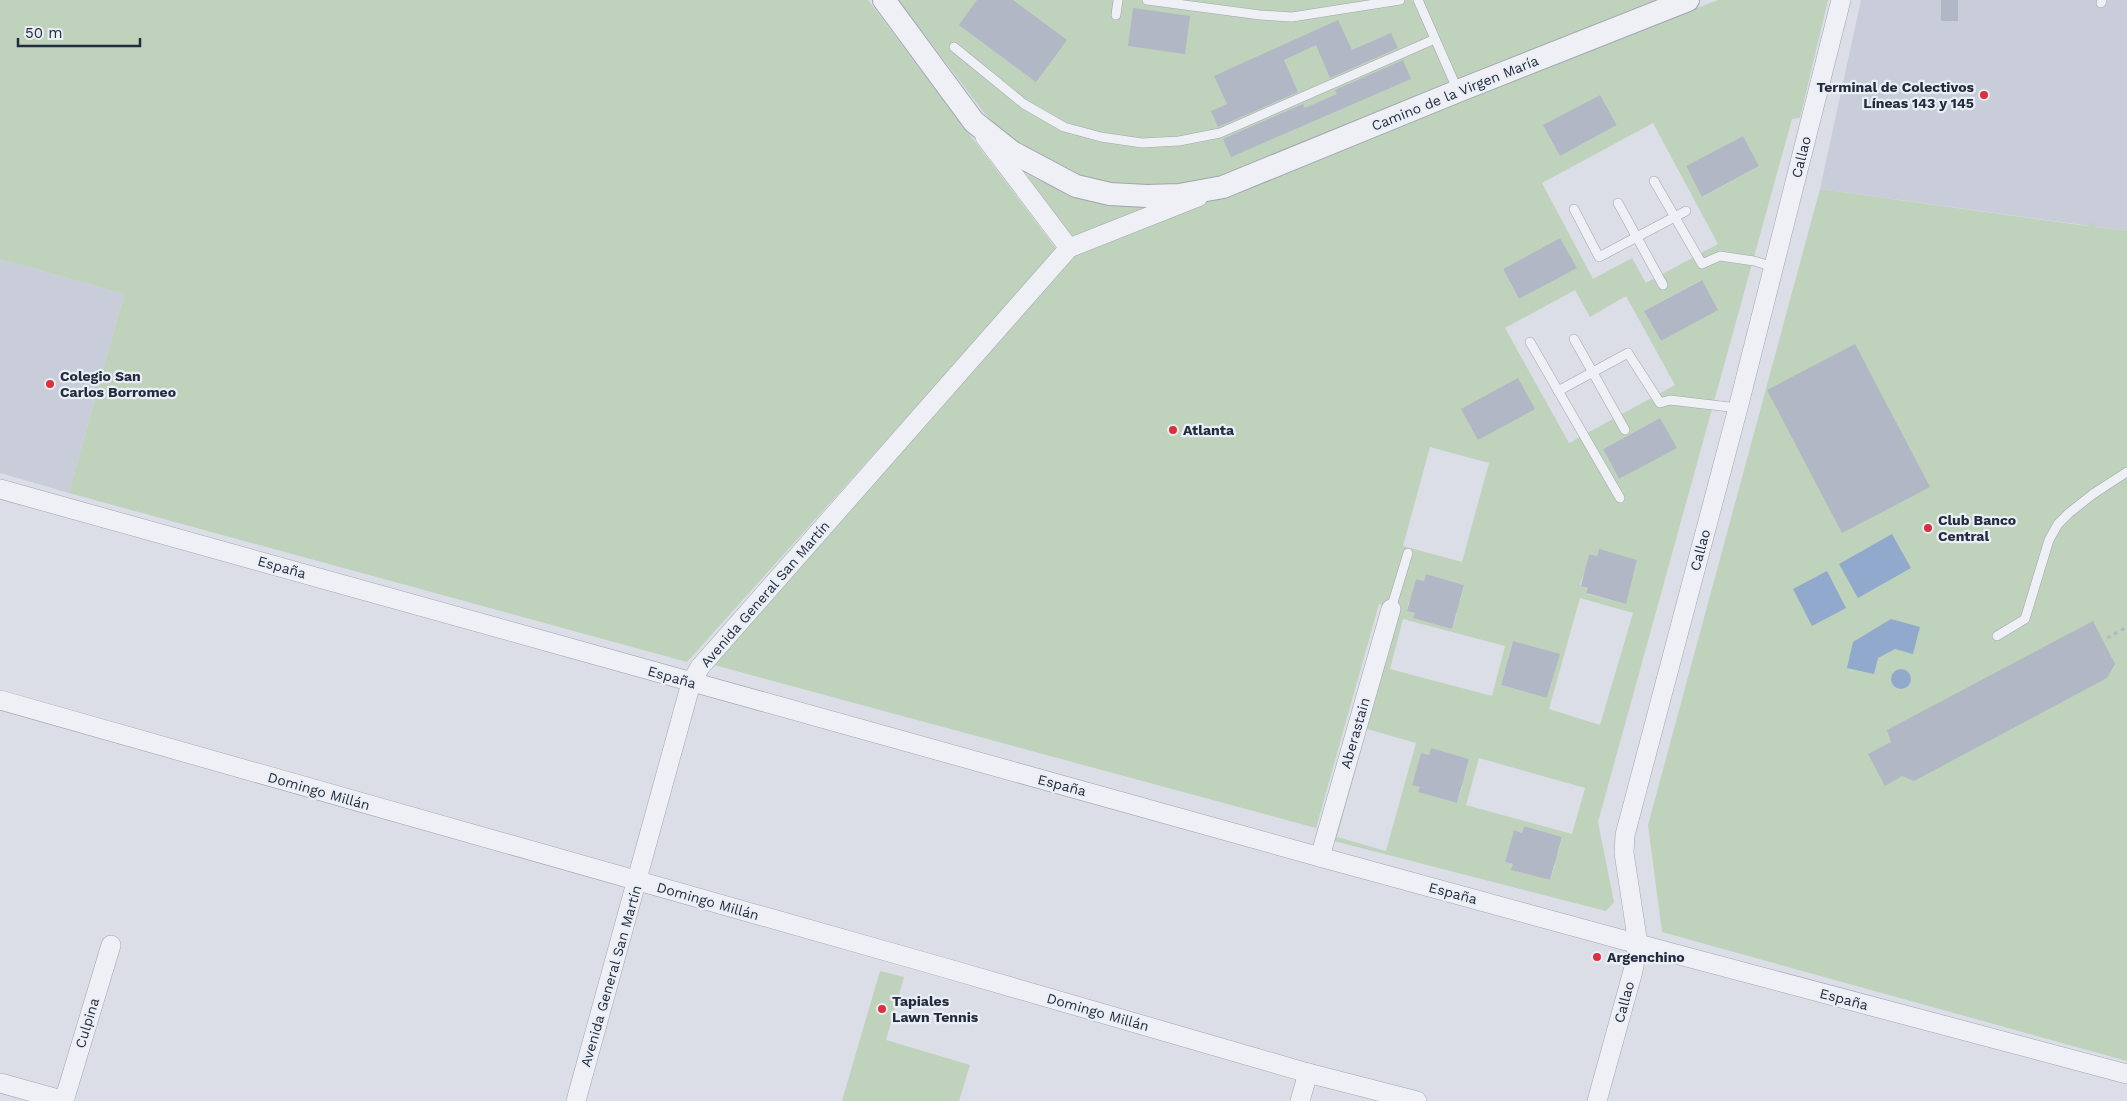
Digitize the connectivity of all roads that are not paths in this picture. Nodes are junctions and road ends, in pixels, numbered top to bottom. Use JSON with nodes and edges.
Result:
{"nodes":[{"id":1,"x":884,"y":0,"type":"edge"},
{"id":2,"x":1118,"y":0,"type":"edge"},
{"id":3,"x":1147,"y":0,"type":"edge"},
{"id":4,"x":1400,"y":0,"type":"edge"},
{"id":5,"x":1418,"y":0,"type":"edge"},
{"id":6,"x":1688,"y":0,"type":"edge"},
{"id":7,"x":1841,"y":0,"type":"edge"},
{"id":8,"x":1116,"y":15,"type":"dead end"},
{"id":9,"x":1435,"y":39,"type":"junction"},
{"id":10,"x":954,"y":47,"type":"dead end"},
{"id":11,"x":1458,"y":91,"type":"junction"},
{"id":12,"x":974,"y":122,"type":"junction"},
{"id":13,"x":1654,"y":181,"type":"dead end"},
{"id":14,"x":1223,"y":187,"type":"junction"},
{"id":15,"x":1618,"y":203,"type":"dead end"},
{"id":16,"x":1574,"y":209,"type":"dead end"},
{"id":17,"x":1686,"y":211,"type":"dead end"},
{"id":18,"x":1674,"y":217,"type":"junction"},
{"id":19,"x":1638,"y":236,"type":"junction"},
{"id":20,"x":1069,"y":248,"type":"junction"},
{"id":21,"x":1774,"y":267,"type":"junction"},
{"id":22,"x":1663,"y":285,"type":"dead end"},
{"id":23,"x":1574,"y":339,"type":"dead end"},
{"id":24,"x":1530,"y":342,"type":"dead end"},
{"id":25,"x":1592,"y":372,"type":"junction"},
{"id":26,"x":1558,"y":391,"type":"junction"},
{"id":27,"x":1738,"y":408,"type":"junction"},
{"id":28,"x":1625,"y":430,"type":"dead end"},
{"id":29,"x":2127,"y":472,"type":"edge"},
{"id":30,"x":0,"y":489,"type":"edge"},
{"id":31,"x":1620,"y":498,"type":"dead end"},
{"id":32,"x":1408,"y":553,"type":"dead end"},
{"id":33,"x":1391,"y":609,"type":"joint"},
{"id":34,"x":1997,"y":636,"type":"dead end"},
{"id":35,"x":691,"y":683,"type":"junction"},
{"id":36,"x":0,"y":700,"type":"edge"},
{"id":37,"x":1320,"y":857,"type":"junction"},
{"id":38,"x":637,"y":881,"type":"junction"},
{"id":39,"x":1638,"y":944,"type":"junction"},
{"id":40,"x":111,"y":945,"type":"dead end"},
{"id":41,"x":1308,"y":1073,"type":"junction"},
{"id":42,"x":2127,"y":1074,"type":"edge"},
{"id":43,"x":0,"y":1083,"type":"edge"},
{"id":44,"x":64,"y":1101,"type":"edge"},
{"id":45,"x":576,"y":1101,"type":"edge"},
{"id":46,"x":1300,"y":1101,"type":"edge"},
{"id":47,"x":1417,"y":1101,"type":"edge"},
{"id":48,"x":1597,"y":1101,"type":"edge"}],
"edges":[{"from":1,"to":12,"type":"street","name":"Camino de la Virgen María"},
{"from":2,"to":8,"type":"lane"},
{"from":3,"to":4,"type":"lane"},
{"from":5,"to":9,"type":"lane"},
{"from":6,"to":11,"type":"street","name":"Camino de la Virgen María"},
{"from":7,"to":21,"type":"street","name":"Callao"},
{"from":9,"to":10,"type":"lane"},
{"from":9,"to":11,"type":"lane"},
{"from":11,"to":14,"type":"street","name":"Camino de la Virgen María"},
{"from":12,"to":14,"type":"street","name":"Camino de la Virgen María"},
{"from":12,"to":20,"type":"street","name":"Camino de la Virgen María"},
{"from":13,"to":18,"type":"lane"},
{"from":14,"to":20,"type":"street","name":"Camino de la Virgen María"},
{"from":15,"to":19,"type":"lane"},
{"from":16,"to":19,"type":"lane"},
{"from":17,"to":18,"type":"lane"},
{"from":18,"to":19,"type":"lane"},
{"from":18,"to":21,"type":"lane"},
{"from":19,"to":22,"type":"lane"},
{"from":20,"to":35,"type":"street","name":"Avenida General San Martín"},
{"from":21,"to":27,"type":"street","name":"Callao"},
{"from":23,"to":25,"type":"lane"},
{"from":24,"to":26,"type":"lane"},
{"from":25,"to":26,"type":"lane"},
{"from":25,"to":27,"type":"lane"},
{"from":25,"to":28,"type":"lane"},
{"from":26,"to":31,"type":"lane"},
{"from":27,"to":39,"type":"street","name":"Callao"},
{"from":29,"to":34,"type":"lane"},
{"from":30,"to":35,"type":"street","name":"España"},
{"from":32,"to":33,"type":"lane"},
{"from":33,"to":37,"type":"street","name":"Aberastain"},
{"from":35,"to":37,"type":"street","name":"España"},
{"from":35,"to":38,"type":"street","name":"Avenida General San Martín"},
{"from":36,"to":38,"type":"street","name":"Domingo Millán"},
{"from":37,"to":39,"type":"street","name":"España"},
{"from":38,"to":41,"type":"street","name":"Domingo Millán"},
{"from":38,"to":45,"type":"street","name":"Avenida General San Martín"},
{"from":39,"to":42,"type":"street","name":"España"},
{"from":39,"to":48,"type":"street","name":"Callao"},
{"from":40,"to":44,"type":"street","name":"Culpina"},
{"from":41,"to":46,"type":"street"},
{"from":41,"to":47,"type":"street","name":"Domingo Millán"},
{"from":43,"to":44,"type":"street"}]}
